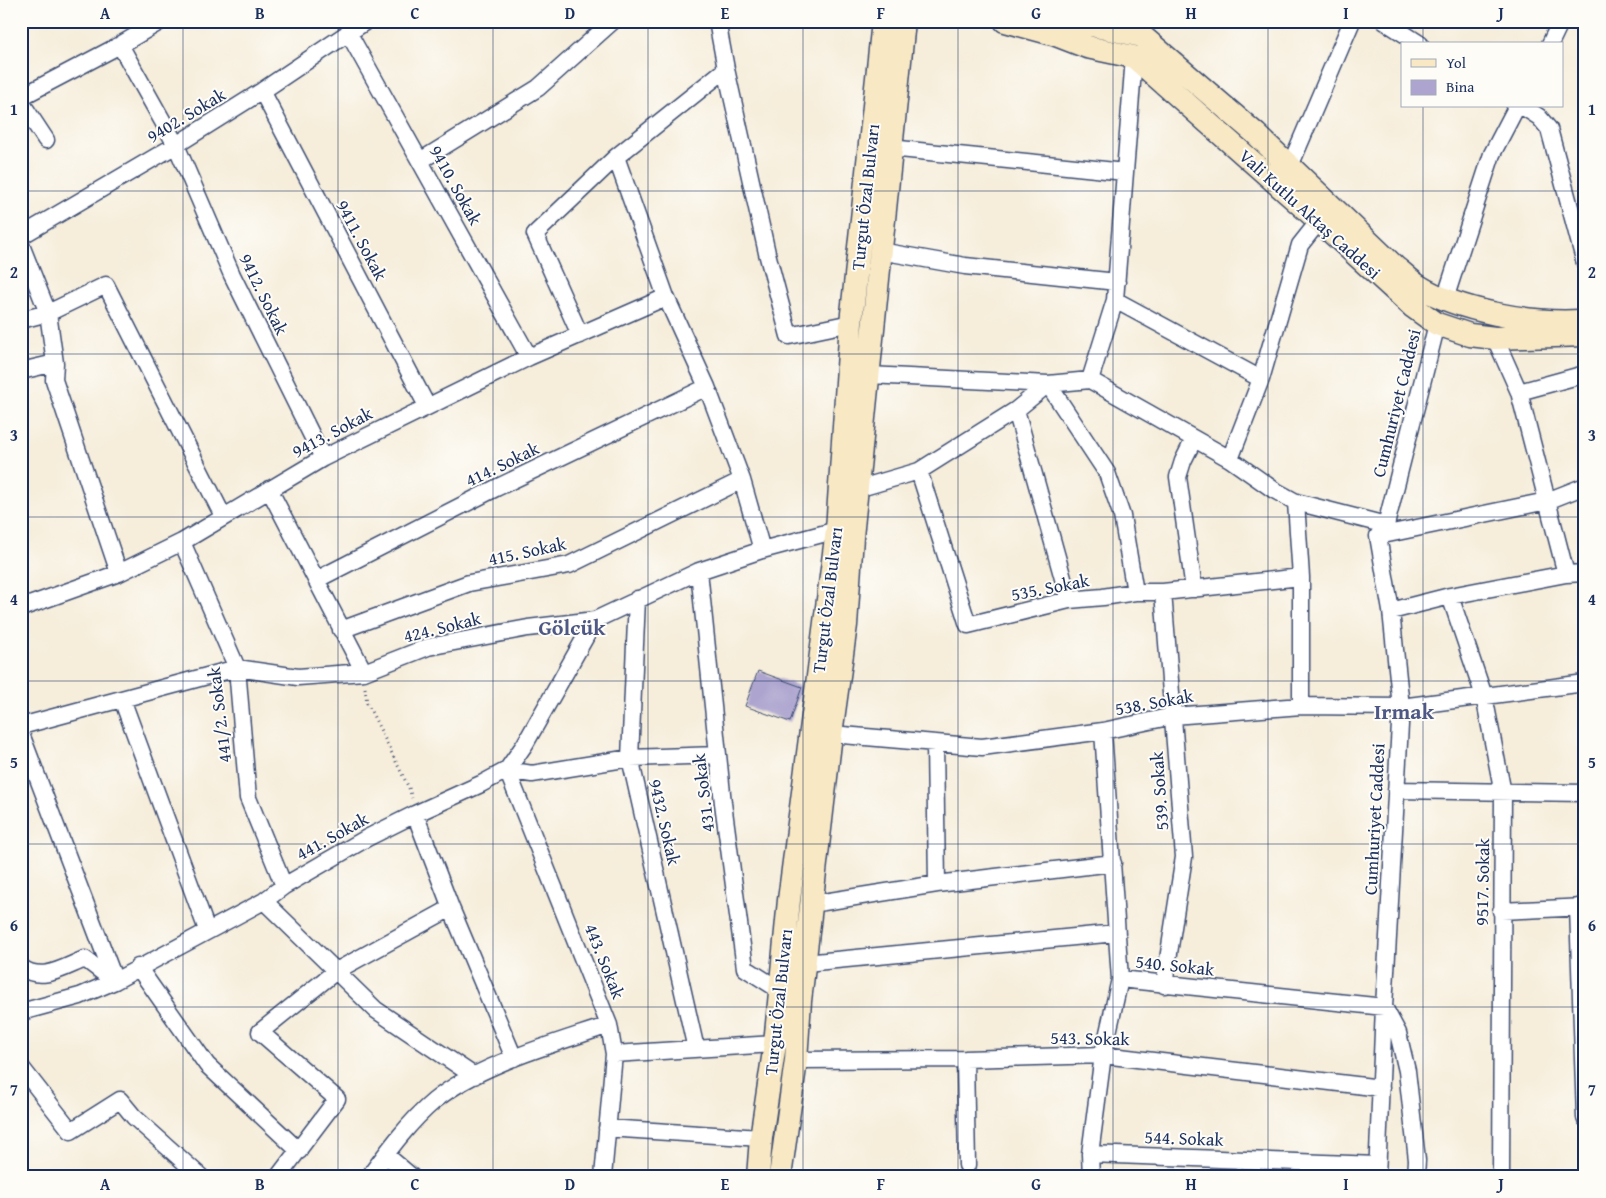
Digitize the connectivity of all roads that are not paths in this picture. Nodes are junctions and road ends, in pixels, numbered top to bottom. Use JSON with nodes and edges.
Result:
{"nodes":[{"id":1,"x":161,"y":21,"type":"edge"},
{"id":2,"x":366,"y":21,"type":"edge"},
{"id":3,"x":613,"y":21,"type":"edge"},
{"id":4,"x":717,"y":21,"type":"edge"},
{"id":5,"x":883,"y":21,"type":"edge"},
{"id":6,"x":904,"y":21,"type":"edge"},
{"id":7,"x":1005,"y":21,"type":"edge"},
{"id":8,"x":1352,"y":21,"type":"edge"},
{"id":9,"x":1384,"y":21,"type":"edge"},
{"id":10,"x":1561,"y":21,"type":"edge"},
{"id":11,"x":1045,"y":29,"type":"edge"},
{"id":12,"x":1144,"y":29,"type":"edge"},
{"id":13,"x":348,"y":32,"type":"junction"},
{"id":14,"x":1417,"y":42,"type":"edge"},
{"id":15,"x":1551,"y":42,"type":"edge"},
{"id":16,"x":120,"y":46,"type":"junction"},
{"id":17,"x":1134,"y":57,"type":"junction"},
{"id":18,"x":726,"y":69,"type":"junction"},
{"id":19,"x":262,"y":91,"type":"junction"},
{"id":20,"x":21,"y":98,"type":"edge"},
{"id":21,"x":21,"y":102,"type":"edge"},
{"id":22,"x":1516,"y":108,"type":"edge"},
{"id":23,"x":1525,"y":108,"type":"edge"},
{"id":24,"x":46,"y":140,"type":"dead end"},
{"id":25,"x":176,"y":145,"type":"junction"},
{"id":26,"x":890,"y":148,"type":"junction"},
{"id":27,"x":616,"y":157,"type":"junction"},
{"id":28,"x":420,"y":161,"type":"junction"},
{"id":29,"x":1290,"y":166,"type":"junction"},
{"id":30,"x":1125,"y":172,"type":"junction"},
{"id":31,"x":1319,"y":221,"type":"junction"},
{"id":32,"x":21,"y":236,"type":"edge"},
{"id":33,"x":21,"y":245,"type":"edge"},
{"id":34,"x":880,"y":251,"type":"junction"},
{"id":35,"x":1585,"y":263,"type":"edge"},
{"id":36,"x":1117,"y":282,"type":"junction"},
{"id":37,"x":666,"y":297,"type":"junction"},
{"id":38,"x":1445,"y":299,"type":"junction"},
{"id":39,"x":1115,"y":300,"type":"junction"},
{"id":40,"x":48,"y":313,"type":"junction"},
{"id":41,"x":21,"y":320,"type":"edge"},
{"id":42,"x":1585,"y":320,"type":"edge"},
{"id":43,"x":851,"y":323,"type":"junction"},
{"id":44,"x":1437,"y":324,"type":"junction"},
{"id":45,"x":580,"y":335,"type":"junction"},
{"id":46,"x":1585,"y":335,"type":"edge"},
{"id":47,"x":1495,"y":338,"type":"junction"},
{"id":48,"x":529,"y":357,"type":"junction"},
{"id":49,"x":55,"y":363,"type":"junction"},
{"id":50,"x":21,"y":371,"type":"edge"},
{"id":51,"x":1585,"y":374,"type":"edge"},
{"id":52,"x":869,"y":375,"type":"junction"},
{"id":53,"x":1261,"y":379,"type":"junction"},
{"id":54,"x":1090,"y":380,"type":"junction"},
{"id":55,"x":1048,"y":384,"type":"junction"},
{"id":56,"x":707,"y":387,"type":"junction"},
{"id":57,"x":1519,"y":392,"type":"junction"},
{"id":58,"x":427,"y":406,"type":"junction"},
{"id":59,"x":1016,"y":410,"type":"junction"},
{"id":60,"x":1194,"y":439,"type":"junction"},
{"id":61,"x":322,"y":458,"type":"junction"},
{"id":62,"x":1230,"y":459,"type":"junction"},
{"id":63,"x":919,"y":471,"type":"junction"},
{"id":64,"x":742,"y":480,"type":"junction"},
{"id":65,"x":1585,"y":486,"type":"edge"},
{"id":66,"x":269,"y":489,"type":"junction"},
{"id":67,"x":857,"y":489,"type":"junction"},
{"id":68,"x":1547,"y":501,"type":"junction"},
{"id":69,"x":1296,"y":502,"type":"junction"},
{"id":70,"x":223,"y":516,"type":"junction"},
{"id":71,"x":837,"y":530,"type":"junction"},
{"id":72,"x":1382,"y":530,"type":"junction"},
{"id":73,"x":182,"y":542,"type":"junction"},
{"id":74,"x":762,"y":550,"type":"junction"},
{"id":75,"x":119,"y":572,"type":"junction"},
{"id":76,"x":699,"y":572,"type":"junction"},
{"id":77,"x":1585,"y":573,"type":"edge"},
{"id":78,"x":1566,"y":574,"type":"junction"},
{"id":79,"x":1300,"y":577,"type":"junction"},
{"id":80,"x":316,"y":580,"type":"junction"},
{"id":81,"x":1194,"y":589,"type":"junction"},
{"id":82,"x":1135,"y":592,"type":"junction"},
{"id":83,"x":1163,"y":592,"type":"junction"},
{"id":84,"x":1450,"y":596,"type":"junction"},
{"id":85,"x":637,"y":600,"type":"junction"},
{"id":86,"x":1069,"y":600,"type":"junction"},
{"id":87,"x":21,"y":608,"type":"edge"},
{"id":88,"x":1391,"y":611,"type":"junction"},
{"id":89,"x":595,"y":620,"type":"junction"},
{"id":90,"x":341,"y":630,"type":"junction"},
{"id":91,"x":237,"y":668,"type":"junction"},
{"id":92,"x":364,"y":672,"type":"junction"},
{"id":93,"x":1585,"y":683,"type":"edge"},
{"id":94,"x":1484,"y":696,"type":"junction"},
{"id":95,"x":122,"y":699,"type":"junction"},
{"id":96,"x":1301,"y":706,"type":"junction"},
{"id":97,"x":1401,"y":707,"type":"junction"},
{"id":98,"x":1173,"y":716,"type":"junction"},
{"id":99,"x":21,"y":726,"type":"edge"},
{"id":100,"x":1103,"y":731,"type":"junction"},
{"id":101,"x":21,"y":734,"type":"edge"},
{"id":102,"x":831,"y":734,"type":"junction"},
{"id":103,"x":935,"y":744,"type":"junction"},
{"id":104,"x":718,"y":755,"type":"junction"},
{"id":105,"x":630,"y":758,"type":"junction"},
{"id":106,"x":508,"y":770,"type":"junction"},
{"id":107,"x":1396,"y":790,"type":"junction"},
{"id":108,"x":1503,"y":793,"type":"junction"},
{"id":109,"x":1585,"y":793,"type":"edge"},
{"id":110,"x":415,"y":814,"type":"junction"},
{"id":111,"x":1113,"y":863,"type":"junction"},
{"id":112,"x":937,"y":884,"type":"junction"},
{"id":113,"x":284,"y":886,"type":"junction"},
{"id":114,"x":264,"y":901,"type":"junction"},
{"id":115,"x":812,"y":904,"type":"junction"},
{"id":116,"x":1581,"y":907,"type":"edge"},
{"id":117,"x":451,"y":908,"type":"junction"},
{"id":118,"x":1502,"y":911,"type":"junction"},
{"id":119,"x":208,"y":930,"type":"junction"},
{"id":120,"x":1116,"y":933,"type":"junction"},
{"id":121,"x":805,"y":963,"type":"junction"},
{"id":122,"x":21,"y":967,"type":"edge"},
{"id":123,"x":138,"y":967,"type":"junction"},
{"id":124,"x":336,"y":971,"type":"junction"},
{"id":125,"x":1120,"y":979,"type":"junction"},
{"id":126,"x":115,"y":981,"type":"junction"},
{"id":127,"x":1164,"y":985,"type":"junction"},
{"id":128,"x":781,"y":990,"type":"junction"},
{"id":129,"x":1384,"y":1006,"type":"junction"},
{"id":130,"x":21,"y":1012,"type":"edge"},
{"id":131,"x":609,"y":1024,"type":"junction"},
{"id":132,"x":1583,"y":1025,"type":"edge"},
{"id":133,"x":775,"y":1044,"type":"junction"},
{"id":134,"x":696,"y":1049,"type":"junction"},
{"id":135,"x":614,"y":1054,"type":"junction"},
{"id":136,"x":1103,"y":1055,"type":"junction"},
{"id":137,"x":514,"y":1058,"type":"junction"},
{"id":138,"x":965,"y":1059,"type":"junction"},
{"id":139,"x":796,"y":1060,"type":"junction"},
{"id":140,"x":21,"y":1067,"type":"edge"},
{"id":141,"x":474,"y":1076,"type":"junction"},
{"id":142,"x":1381,"y":1088,"type":"junction"},
{"id":143,"x":1585,"y":1110,"type":"edge"},
{"id":144,"x":1585,"y":1118,"type":"edge"},
{"id":145,"x":607,"y":1128,"type":"junction"},
{"id":146,"x":761,"y":1138,"type":"junction"},
{"id":147,"x":299,"y":1151,"type":"junction"},
{"id":148,"x":1090,"y":1154,"type":"junction"},
{"id":149,"x":386,"y":1155,"type":"junction"},
{"id":150,"x":967,"y":1165,"type":"dead end"},
{"id":151,"x":1377,"y":1171,"type":"edge"},
{"id":152,"x":201,"y":1177,"type":"edge"},
{"id":153,"x":278,"y":1177,"type":"edge"},
{"id":154,"x":369,"y":1177,"type":"edge"},
{"id":155,"x":412,"y":1177,"type":"edge"},
{"id":156,"x":603,"y":1177,"type":"edge"},
{"id":157,"x":758,"y":1177,"type":"edge"},
{"id":158,"x":780,"y":1177,"type":"edge"},
{"id":159,"x":1090,"y":1177,"type":"edge"},
{"id":160,"x":1416,"y":1177,"type":"edge"},
{"id":161,"x":1501,"y":1177,"type":"edge"}],
"edges":[{"from":1,"to":16,"type":"street"},
{"from":2,"to":13,"type":"street","name":"9402. Sokak"},
{"from":3,"to":28,"type":"street"},
{"from":4,"to":18,"type":"street"},
{"from":5,"to":43,"type":"street","name":"Turgut Özal Bulvarı"},
{"from":6,"to":26,"type":"street","name":"Turgut Özal Bulvarı"},
{"from":7,"to":11,"type":"street","name":"Vali Kutlu Aktaş Caddesi"},
{"from":8,"to":29,"type":"street"},
{"from":9,"to":14,"type":"street"},
{"from":10,"to":15,"type":"street"},
{"from":11,"to":12,"type":"street","name":"Vali Kutlu Aktaş Caddesi"},
{"from":11,"to":17,"type":"street","name":"Vali Kutlu Aktaş Caddesi"},
{"from":12,"to":29,"type":"street","name":"Vali Kutlu Aktaş Caddesi"},
{"from":13,"to":19,"type":"street","name":"9402. Sokak"},
{"from":13,"to":28,"type":"street","name":"9410. Sokak"},
{"from":16,"to":20,"type":"street"},
{"from":16,"to":25,"type":"street","name":"9412. Sokak"},
{"from":17,"to":30,"type":"street"},
{"from":17,"to":31,"type":"street","name":"Vali Kutlu Aktaş Caddesi"},
{"from":18,"to":27,"type":"street"},
{"from":18,"to":43,"type":"street"},
{"from":19,"to":25,"type":"street","name":"9402. Sokak"},
{"from":19,"to":58,"type":"street","name":"9411. Sokak"},
{"from":21,"to":24,"type":"street"},
{"from":22,"to":38,"type":"street"},
{"from":23,"to":35,"type":"street"},
{"from":25,"to":32,"type":"street","name":"9402. Sokak"},
{"from":25,"to":61,"type":"street","name":"9412. Sokak"},
{"from":26,"to":30,"type":"street"},
{"from":26,"to":34,"type":"street","name":"Turgut Özal Bulvarı"},
{"from":27,"to":37,"type":"street"},
{"from":27,"to":45,"type":"street"},
{"from":28,"to":48,"type":"street","name":"9410. Sokak"},
{"from":29,"to":38,"type":"street","name":"Vali Kutlu Aktaş Caddesi"},
{"from":30,"to":36,"type":"street"},
{"from":31,"to":44,"type":"street","name":"Vali Kutlu Aktaş Caddesi"},
{"from":31,"to":53,"type":"street"},
{"from":33,"to":40,"type":"street"},
{"from":34,"to":36,"type":"street"},
{"from":34,"to":52,"type":"street","name":"Turgut Özal Bulvarı"},
{"from":36,"to":39,"type":"street"},
{"from":37,"to":45,"type":"street","name":"9413. Sokak"},
{"from":37,"to":56,"type":"street"},
{"from":38,"to":42,"type":"street","name":"Vali Kutlu Aktaş Caddesi"},
{"from":38,"to":44,"type":"street"},
{"from":39,"to":53,"type":"street"},
{"from":39,"to":54,"type":"street"},
{"from":40,"to":41,"type":"street"},
{"from":40,"to":49,"type":"street"},
{"from":40,"to":70,"type":"street"},
{"from":43,"to":71,"type":"street","name":"Turgut Özal Bulvarı"},
{"from":44,"to":47,"type":"street","name":"Vali Kutlu Aktaş Caddesi"},
{"from":44,"to":72,"type":"street","name":"Cumhuriyet Caddesi"},
{"from":45,"to":48,"type":"street","name":"9413. Sokak"},
{"from":46,"to":47,"type":"street","name":"Vali Kutlu Aktaş Caddesi"},
{"from":47,"to":57,"type":"street"},
{"from":48,"to":58,"type":"street","name":"9413. Sokak"},
{"from":49,"to":50,"type":"street"},
{"from":49,"to":75,"type":"street"},
{"from":51,"to":57,"type":"street"},
{"from":52,"to":55,"type":"street"},
{"from":52,"to":67,"type":"street","name":"Turgut Özal Bulvarı"},
{"from":53,"to":62,"type":"street"},
{"from":54,"to":55,"type":"street"},
{"from":54,"to":60,"type":"street"},
{"from":55,"to":59,"type":"street"},
{"from":55,"to":82,"type":"street"},
{"from":56,"to":64,"type":"street"},
{"from":56,"to":80,"type":"street","name":"414. Sokak"},
{"from":57,"to":68,"type":"street"},
{"from":58,"to":61,"type":"street","name":"9413. Sokak"},
{"from":59,"to":63,"type":"street"},
{"from":59,"to":86,"type":"street"},
{"from":60,"to":62,"type":"street"},
{"from":60,"to":81,"type":"street"},
{"from":61,"to":66,"type":"street","name":"9413. Sokak"},
{"from":62,"to":69,"type":"street"},
{"from":63,"to":67,"type":"street"},
{"from":63,"to":86,"type":"street","name":"535. Sokak"},
{"from":64,"to":74,"type":"street"},
{"from":64,"to":90,"type":"street","name":"415. Sokak"},
{"from":65,"to":68,"type":"street"},
{"from":66,"to":70,"type":"street","name":"9413. Sokak"},
{"from":66,"to":80,"type":"street"},
{"from":67,"to":102,"type":"street","name":"Turgut Özal Bulvarı"},
{"from":68,"to":72,"type":"street"},
{"from":68,"to":78,"type":"street"},
{"from":69,"to":72,"type":"street"},
{"from":69,"to":79,"type":"street"},
{"from":70,"to":73,"type":"street","name":"9413. Sokak"},
{"from":71,"to":74,"type":"street","name":"424. Sokak"},
{"from":71,"to":128,"type":"street","name":"Turgut Özal Bulvarı"},
{"from":72,"to":88,"type":"street","name":"Cumhuriyet Caddesi"},
{"from":73,"to":75,"type":"street","name":"9413. Sokak"},
{"from":73,"to":91,"type":"street","name":"441/2. Sokak"},
{"from":74,"to":76,"type":"street","name":"424. Sokak"},
{"from":75,"to":87,"type":"street","name":"9413. Sokak"},
{"from":76,"to":85,"type":"street","name":"424. Sokak"},
{"from":76,"to":104,"type":"street","name":"431. Sokak"},
{"from":77,"to":78,"type":"street"},
{"from":78,"to":84,"type":"street"},
{"from":79,"to":81,"type":"street","name":"535. Sokak"},
{"from":79,"to":96,"type":"street"},
{"from":80,"to":90,"type":"street"},
{"from":81,"to":83,"type":"street","name":"535. Sokak"},
{"from":82,"to":83,"type":"street","name":"535. Sokak"},
{"from":82,"to":86,"type":"street","name":"535. Sokak"},
{"from":83,"to":98,"type":"street","name":"539. Sokak"},
{"from":84,"to":88,"type":"street"},
{"from":84,"to":94,"type":"street","name":"9517. Sokak"},
{"from":85,"to":89,"type":"street","name":"424. Sokak"},
{"from":85,"to":105,"type":"street","name":"9432. Sokak"},
{"from":88,"to":97,"type":"street","name":"Cumhuriyet Caddesi"},
{"from":89,"to":92,"type":"street","name":"424. Sokak"},
{"from":89,"to":106,"type":"street","name":"441. Sokak"},
{"from":90,"to":92,"type":"street"},
{"from":91,"to":92,"type":"street","name":"424. Sokak"},
{"from":91,"to":95,"type":"street","name":"424. Sokak"},
{"from":91,"to":113,"type":"street","name":"441/2. Sokak"},
{"from":93,"to":94,"type":"street","name":"538. Sokak"},
{"from":94,"to":97,"type":"street","name":"538. Sokak"},
{"from":94,"to":108,"type":"street","name":"9517. Sokak"},
{"from":95,"to":99,"type":"street","name":"424. Sokak"},
{"from":95,"to":119,"type":"street"},
{"from":96,"to":97,"type":"street","name":"538. Sokak"},
{"from":96,"to":98,"type":"street","name":"538. Sokak"},
{"from":97,"to":107,"type":"street","name":"Cumhuriyet Caddesi"},
{"from":98,"to":100,"type":"street","name":"538. Sokak"},
{"from":98,"to":127,"type":"street","name":"539. Sokak"},
{"from":100,"to":103,"type":"street","name":"538. Sokak"},
{"from":100,"to":111,"type":"street","name":"540. Sokak"},
{"from":101,"to":126,"type":"street"},
{"from":102,"to":103,"type":"street","name":"538. Sokak"},
{"from":102,"to":115,"type":"street","name":"Turgut Özal Bulvarı"},
{"from":103,"to":112,"type":"street"},
{"from":104,"to":105,"type":"street"},
{"from":104,"to":128,"type":"street","name":"431. Sokak"},
{"from":105,"to":106,"type":"street"},
{"from":105,"to":134,"type":"street","name":"9432. Sokak"},
{"from":106,"to":110,"type":"street","name":"441. Sokak"},
{"from":106,"to":131,"type":"street","name":"443. Sokak"},
{"from":107,"to":108,"type":"street"},
{"from":107,"to":129,"type":"street","name":"Cumhuriyet Caddesi"},
{"from":108,"to":109,"type":"street"},
{"from":108,"to":118,"type":"street","name":"9517. Sokak"},
{"from":110,"to":113,"type":"street","name":"441. Sokak"},
{"from":110,"to":117,"type":"street"},
{"from":111,"to":112,"type":"street"},
{"from":111,"to":120,"type":"street","name":"540. Sokak"},
{"from":112,"to":115,"type":"street"},
{"from":113,"to":114,"type":"street","name":"441. Sokak"},
{"from":114,"to":119,"type":"street","name":"441. Sokak"},
{"from":114,"to":124,"type":"street"},
{"from":115,"to":121,"type":"street","name":"Turgut Özal Bulvarı"},
{"from":116,"to":118,"type":"street"},
{"from":116,"to":132,"type":"street"},
{"from":117,"to":124,"type":"street"},
{"from":117,"to":137,"type":"street"},
{"from":118,"to":161,"type":"street","name":"9517. Sokak"},
{"from":119,"to":123,"type":"street","name":"441. Sokak"},
{"from":120,"to":121,"type":"street"},
{"from":120,"to":125,"type":"street","name":"540. Sokak"},
{"from":121,"to":139,"type":"street","name":"Turgut Özal Bulvarı"},
{"from":122,"to":126,"type":"street"},
{"from":123,"to":126,"type":"street","name":"441. Sokak"},
{"from":123,"to":147,"type":"street"},
{"from":124,"to":141,"type":"street"},
{"from":124,"to":147,"type":"street"},
{"from":125,"to":127,"type":"street","name":"540. Sokak"},
{"from":125,"to":136,"type":"street"},
{"from":126,"to":130,"type":"street","name":"441. Sokak"},
{"from":127,"to":129,"type":"street","name":"540. Sokak"},
{"from":128,"to":133,"type":"street","name":"Turgut Özal Bulvarı"},
{"from":129,"to":142,"type":"street","name":"Cumhuriyet Caddesi"},
{"from":129,"to":160,"type":"street"},
{"from":131,"to":135,"type":"street","name":"443. Sokak"},
{"from":131,"to":137,"type":"street"},
{"from":132,"to":143,"type":"street"},
{"from":133,"to":134,"type":"street"},
{"from":133,"to":146,"type":"street","name":"Turgut Özal Bulvarı"},
{"from":134,"to":135,"type":"street"},
{"from":135,"to":145,"type":"street","name":"443. Sokak"},
{"from":136,"to":138,"type":"street","name":"543. Sokak"},
{"from":136,"to":142,"type":"street","name":"543. Sokak"},
{"from":136,"to":148,"type":"street"},
{"from":137,"to":141,"type":"street"},
{"from":138,"to":139,"type":"street","name":"543. Sokak"},
{"from":138,"to":150,"type":"street"},
{"from":139,"to":158,"type":"street","name":"Turgut Özal Bulvarı"},
{"from":140,"to":152,"type":"street"},
{"from":141,"to":149,"type":"street"},
{"from":142,"to":151,"type":"street","name":"Cumhuriyet Caddesi"},
{"from":143,"to":144,"type":"street"},
{"from":145,"to":146,"type":"street"},
{"from":145,"to":156,"type":"street","name":"443. Sokak"},
{"from":146,"to":157,"type":"street","name":"Turgut Özal Bulvarı"},
{"from":147,"to":153,"type":"street"},
{"from":148,"to":151,"type":"street","name":"544. Sokak"},
{"from":148,"to":159,"type":"street"},
{"from":149,"to":154,"type":"street"},
{"from":149,"to":155,"type":"street"}]}
